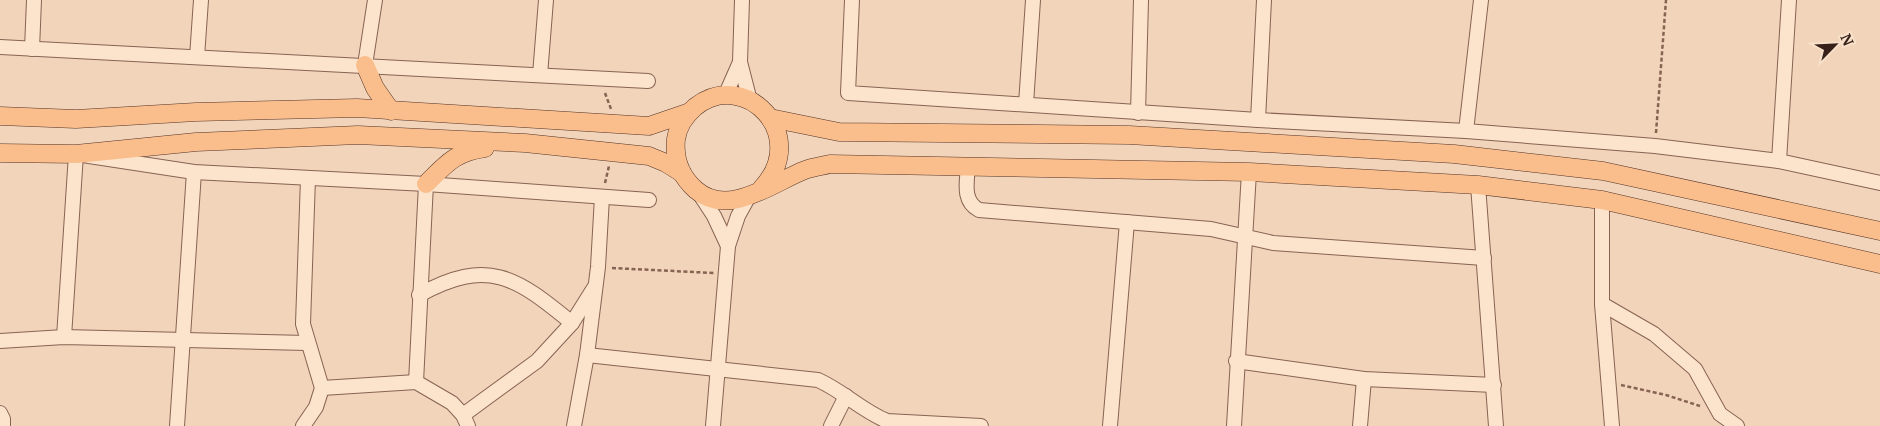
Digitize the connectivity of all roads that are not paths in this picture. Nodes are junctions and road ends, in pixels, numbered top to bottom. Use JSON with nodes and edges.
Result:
{"nodes":[{"id":1,"x":34,"y":0,"type":"edge"},
{"id":2,"x":201,"y":0,"type":"edge"},
{"id":3,"x":375,"y":0,"type":"edge"},
{"id":4,"x":546,"y":0,"type":"edge"},
{"id":5,"x":742,"y":0,"type":"edge"},
{"id":6,"x":852,"y":0,"type":"edge"},
{"id":7,"x":1033,"y":0,"type":"edge"},
{"id":8,"x":1141,"y":0,"type":"edge"},
{"id":9,"x":1264,"y":0,"type":"edge"},
{"id":10,"x":1481,"y":0,"type":"edge"},
{"id":11,"x":1789,"y":0,"type":"edge"},
{"id":12,"x":0,"y":47,"type":"edge"},
{"id":13,"x":32,"y":49,"type":"junction"},
{"id":14,"x":197,"y":57,"type":"junction"},
{"id":15,"x":740,"y":62,"type":"junction"},
{"id":16,"x":365,"y":65,"type":"junction"},
{"id":17,"x":540,"y":75,"type":"junction"},
{"id":18,"x":648,"y":82,"type":"dead end"},
{"id":19,"x":725,"y":96,"type":"junction"},
{"id":20,"x":750,"y":101,"type":"junction"},
{"id":21,"x":1026,"y":104,"type":"junction"},
{"id":22,"x":391,"y":111,"type":"junction"},
{"id":23,"x":690,"y":112,"type":"junction"},
{"id":24,"x":1138,"y":113,"type":"junction"},
{"id":25,"x":0,"y":116,"type":"edge"},
{"id":26,"x":770,"y":118,"type":"junction"},
{"id":27,"x":1258,"y":120,"type":"junction"},
{"id":28,"x":1466,"y":132,"type":"junction"},
{"id":29,"x":525,"y":143,"type":"junction"},
{"id":30,"x":0,"y":153,"type":"edge"},
{"id":31,"x":76,"y":154,"type":"junction"},
{"id":32,"x":1779,"y":161,"type":"junction"},
{"id":33,"x":968,"y":166,"type":"junction"},
{"id":34,"x":194,"y":172,"type":"junction"},
{"id":35,"x":1249,"y":172,"type":"junction"},
{"id":36,"x":682,"y":173,"type":"junction"},
{"id":37,"x":308,"y":178,"type":"junction"},
{"id":38,"x":1880,"y":183,"type":"edge"},
{"id":39,"x":426,"y":184,"type":"junction"},
{"id":40,"x":1478,"y":185,"type":"junction"},
{"id":41,"x":699,"y":192,"type":"junction"},
{"id":42,"x":755,"y":193,"type":"junction"},
{"id":43,"x":602,"y":197,"type":"junction"},
{"id":44,"x":649,"y":200,"type":"dead end"},
{"id":45,"x":1602,"y":200,"type":"junction"},
{"id":46,"x":1127,"y":222,"type":"junction"},
{"id":47,"x":1880,"y":231,"type":"edge"},
{"id":48,"x":1245,"y":236,"type":"junction"},
{"id":49,"x":728,"y":246,"type":"junction"},
{"id":50,"x":1484,"y":258,"type":"junction"},
{"id":51,"x":1880,"y":264,"type":"edge"},
{"id":52,"x":596,"y":285,"type":"junction"},
{"id":53,"x":419,"y":295,"type":"junction"},
{"id":54,"x":1602,"y":304,"type":"junction"},
{"id":55,"x":572,"y":323,"type":"junction"},
{"id":56,"x":64,"y":337,"type":"junction"},
{"id":57,"x":0,"y":341,"type":"edge"},
{"id":58,"x":183,"y":341,"type":"junction"},
{"id":59,"x":307,"y":342,"type":"junction"},
{"id":60,"x":588,"y":355,"type":"junction"},
{"id":61,"x":1236,"y":361,"type":"junction"},
{"id":62,"x":718,"y":370,"type":"junction"},
{"id":63,"x":1364,"y":379,"type":"junction"},
{"id":64,"x":416,"y":382,"type":"junction"},
{"id":65,"x":1494,"y":385,"type":"junction"},
{"id":66,"x":322,"y":388,"type":"junction"},
{"id":67,"x":846,"y":396,"type":"junction"},
{"id":68,"x":0,"y":413,"type":"edge"},
{"id":69,"x":465,"y":421,"type":"edge"},
{"id":70,"x":3,"y":426,"type":"edge"},
{"id":71,"x":177,"y":426,"type":"edge"},
{"id":72,"x":303,"y":426,"type":"edge"},
{"id":73,"x":574,"y":426,"type":"edge"},
{"id":74,"x":713,"y":426,"type":"edge"},
{"id":75,"x":831,"y":426,"type":"edge"},
{"id":76,"x":981,"y":426,"type":"edge"},
{"id":77,"x":1110,"y":426,"type":"edge"},
{"id":78,"x":1234,"y":426,"type":"edge"},
{"id":79,"x":1360,"y":426,"type":"edge"},
{"id":80,"x":1496,"y":426,"type":"edge"},
{"id":81,"x":1612,"y":426,"type":"edge"},
{"id":82,"x":1737,"y":426,"type":"edge"}],
"edges":[{"from":1,"to":13,"type":"street"},
{"from":2,"to":14,"type":"street"},
{"from":3,"to":16,"type":"street"},
{"from":4,"to":17,"type":"street"},
{"from":5,"to":15,"type":"street"},
{"from":6,"to":21,"type":"street"},
{"from":7,"to":21,"type":"street"},
{"from":8,"to":24,"type":"street"},
{"from":9,"to":27,"type":"street"},
{"from":10,"to":28,"type":"street"},
{"from":11,"to":32,"type":"street"},
{"from":12,"to":13,"type":"street"},
{"from":13,"to":14,"type":"street"},
{"from":14,"to":16,"type":"street"},
{"from":15,"to":19,"type":"street"},
{"from":15,"to":20,"type":"street"},
{"from":16,"to":17,"type":"street"},
{"from":16,"to":22,"type":"main road"},
{"from":17,"to":18,"type":"street"},
{"from":19,"to":20,"type":"main road"},
{"from":19,"to":23,"type":"main road"},
{"from":20,"to":26,"type":"main road"},
{"from":21,"to":24,"type":"street"},
{"from":22,"to":23,"type":"main road"},
{"from":22,"to":25,"type":"main road"},
{"from":23,"to":36,"type":"main road"},
{"from":24,"to":27,"type":"street"},
{"from":26,"to":42,"type":"main road"},
{"from":26,"to":47,"type":"main road"},
{"from":27,"to":28,"type":"street"},
{"from":28,"to":32,"type":"street"},
{"from":29,"to":31,"type":"main road"},
{"from":29,"to":36,"type":"main road"},
{"from":29,"to":39,"type":"main road"},
{"from":30,"to":31,"type":"main road"},
{"from":31,"to":34,"type":"street"},
{"from":31,"to":56,"type":"street"},
{"from":32,"to":38,"type":"street"},
{"from":33,"to":35,"type":"main road"},
{"from":33,"to":42,"type":"main road"},
{"from":33,"to":46,"type":"street"},
{"from":34,"to":37,"type":"street"},
{"from":34,"to":58,"type":"street"},
{"from":35,"to":40,"type":"main road"},
{"from":35,"to":48,"type":"street"},
{"from":36,"to":41,"type":"main road"},
{"from":37,"to":39,"type":"street"},
{"from":37,"to":59,"type":"street"},
{"from":39,"to":43,"type":"street"},
{"from":39,"to":53,"type":"street"},
{"from":40,"to":45,"type":"main road"},
{"from":40,"to":50,"type":"street"},
{"from":41,"to":42,"type":"main road"},
{"from":41,"to":49,"type":"street"},
{"from":42,"to":49,"type":"street"},
{"from":43,"to":44,"type":"street"},
{"from":43,"to":52,"type":"street"},
{"from":45,"to":51,"type":"main road"},
{"from":45,"to":54,"type":"street"},
{"from":46,"to":48,"type":"street"},
{"from":46,"to":77,"type":"street"},
{"from":48,"to":50,"type":"street"},
{"from":48,"to":61,"type":"street"},
{"from":49,"to":62,"type":"street"},
{"from":50,"to":65,"type":"street"},
{"from":52,"to":55,"type":"street"},
{"from":52,"to":60,"type":"street"},
{"from":53,"to":55,"type":"street"},
{"from":53,"to":64,"type":"street"},
{"from":54,"to":81,"type":"street"},
{"from":54,"to":82,"type":"street"},
{"from":55,"to":69,"type":"street"},
{"from":56,"to":57,"type":"street"},
{"from":56,"to":58,"type":"street"},
{"from":58,"to":59,"type":"street"},
{"from":58,"to":71,"type":"street"},
{"from":59,"to":66,"type":"street"},
{"from":60,"to":62,"type":"street"},
{"from":60,"to":73,"type":"street"},
{"from":61,"to":63,"type":"street"},
{"from":61,"to":78,"type":"street"},
{"from":62,"to":67,"type":"street"},
{"from":62,"to":74,"type":"street"},
{"from":63,"to":65,"type":"street"},
{"from":63,"to":79,"type":"street"},
{"from":64,"to":66,"type":"street"},
{"from":64,"to":69,"type":"street"},
{"from":65,"to":80,"type":"street"},
{"from":66,"to":72,"type":"street"},
{"from":67,"to":75,"type":"street"},
{"from":67,"to":76,"type":"street"},
{"from":68,"to":70,"type":"street"}]}
